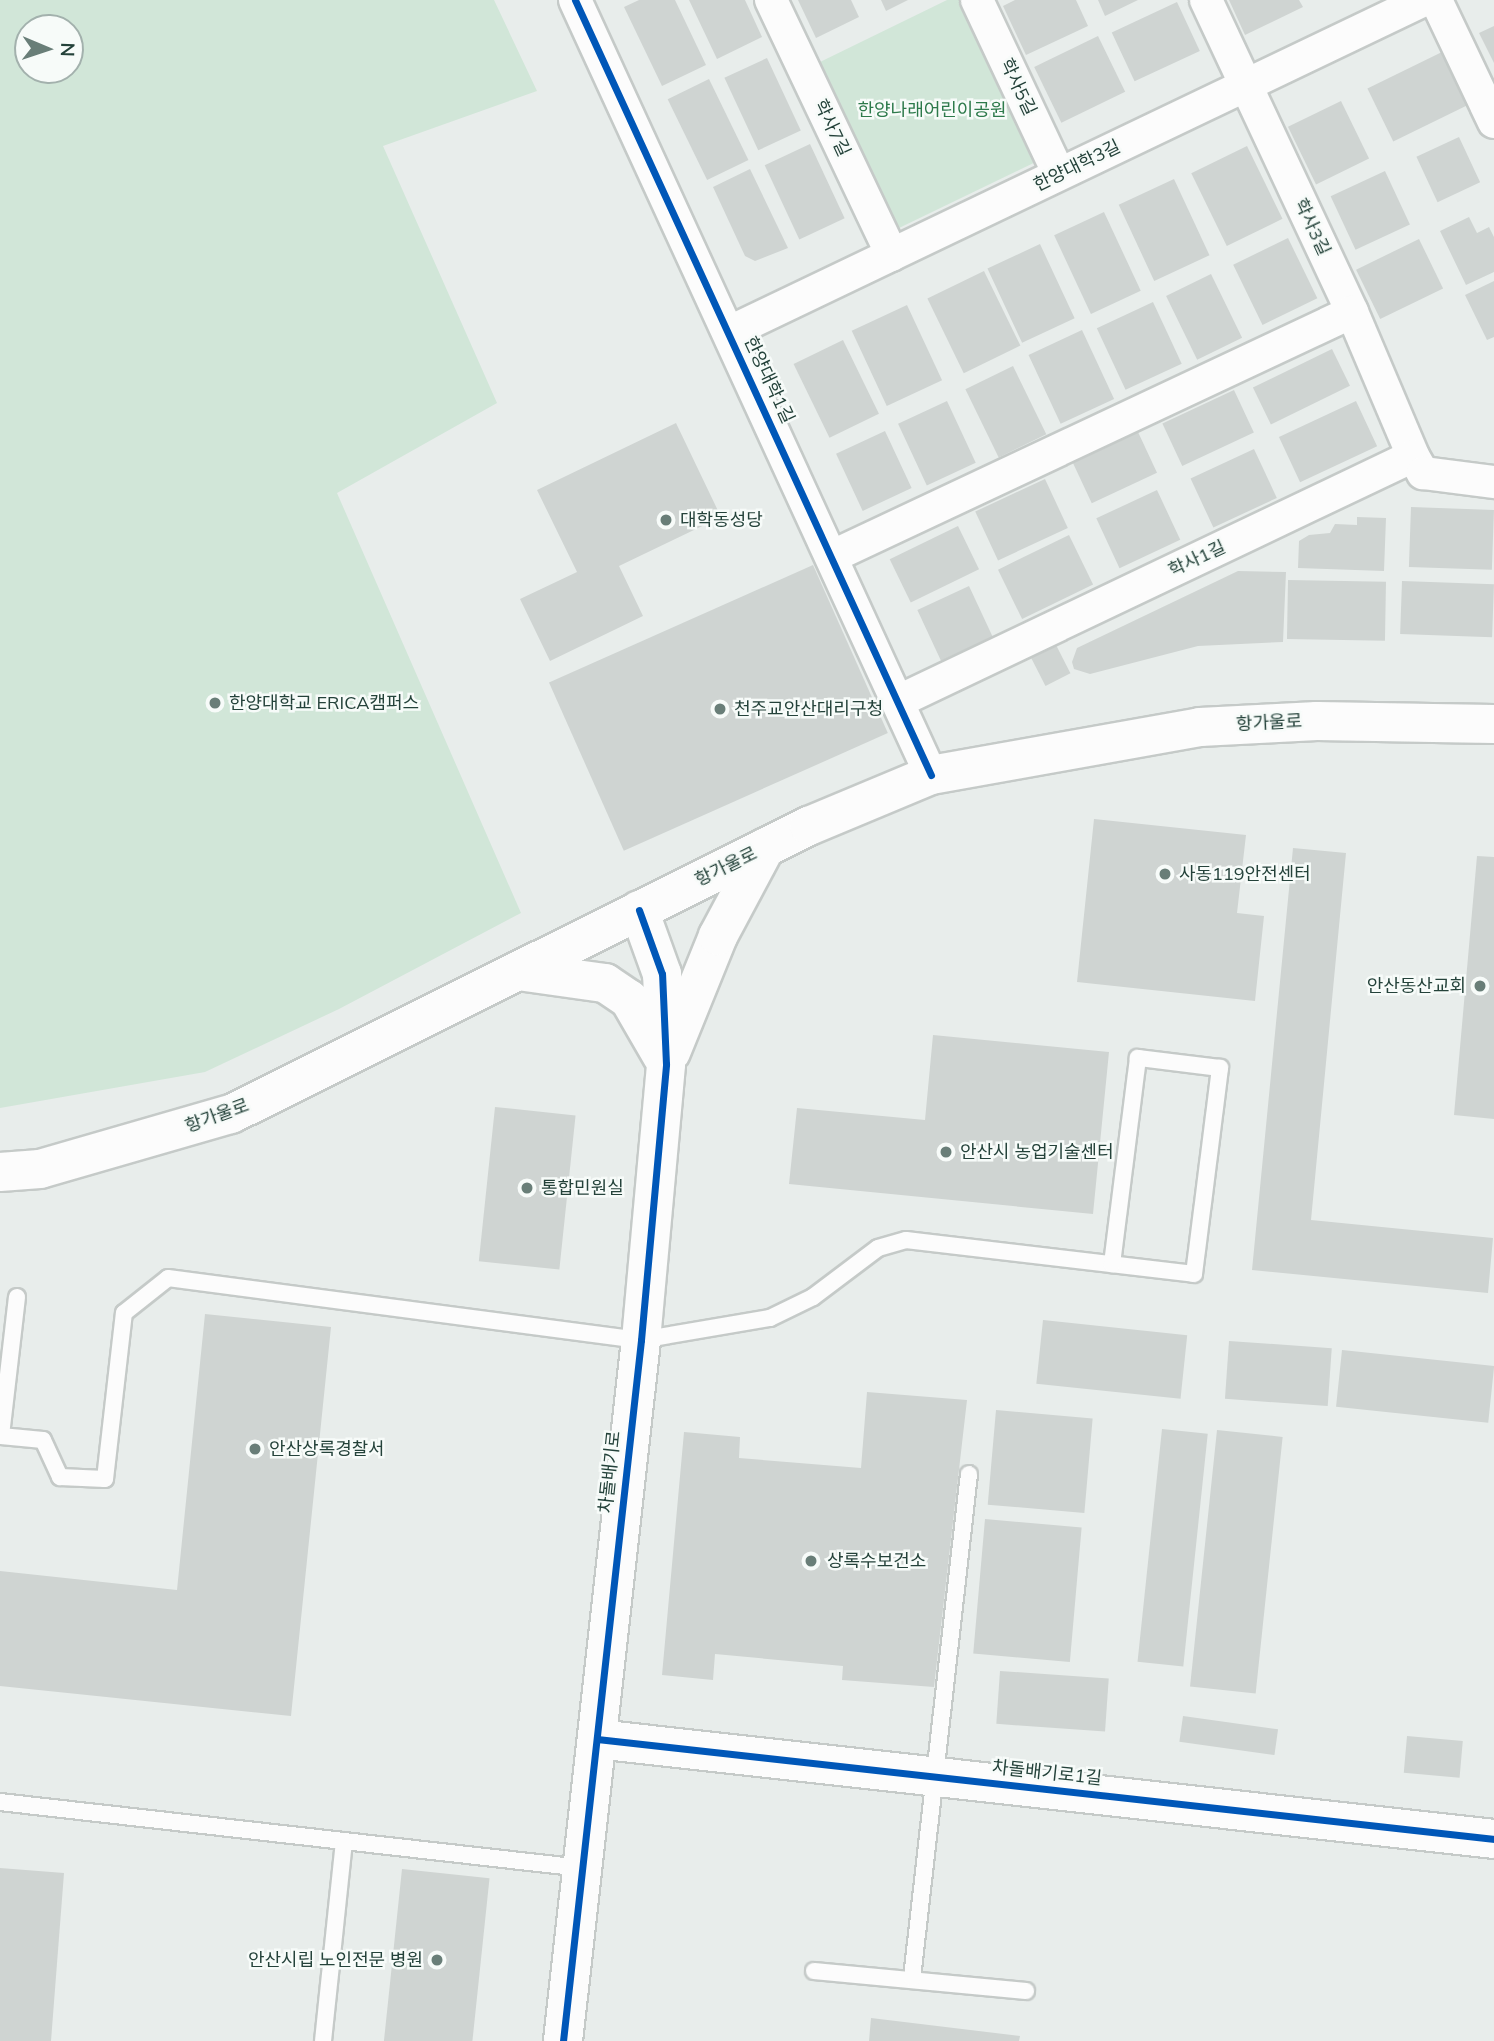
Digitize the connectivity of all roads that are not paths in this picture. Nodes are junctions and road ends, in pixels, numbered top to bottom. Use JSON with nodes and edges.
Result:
{"nodes":[{"id":1,"x":575,"y":0,"type":"edge"},
{"id":2,"x":771,"y":0,"type":"edge"},
{"id":3,"x":977,"y":0,"type":"edge"},
{"id":4,"x":1206,"y":0,"type":"edge"},
{"id":5,"x":1424,"y":0,"type":"edge"},
{"id":6,"x":1436,"y":0,"type":"edge"},
{"id":7,"x":1245,"y":82,"type":"junction"},
{"id":8,"x":1494,"y":122,"type":"edge"},
{"id":9,"x":1059,"y":174,"type":"junction"},
{"id":10,"x":892,"y":255,"type":"junction"},
{"id":11,"x":1352,"y":312,"type":"junction"},
{"id":12,"x":730,"y":332,"type":"junction"},
{"id":13,"x":1413,"y":456,"type":"junction"},
{"id":14,"x":1494,"y":482,"type":"edge"},
{"id":15,"x":833,"y":556,"type":"junction"},
{"id":16,"x":899,"y":701,"type":"junction"},
{"id":17,"x":1494,"y":724,"type":"edge"},
{"id":18,"x":931,"y":775,"type":"junction"},
{"id":19,"x":765,"y":848,"type":"junction"},
{"id":20,"x":639,"y":910,"type":"junction"},
{"id":21,"x":518,"y":971,"type":"junction"},
{"id":22,"x":666,"y":1064,"type":"junction"},
{"id":23,"x":0,"y":1172,"type":"edge"},
{"id":24,"x":1112,"y":1264,"type":"junction"},
{"id":25,"x":17,"y":1297,"type":"dead end"},
{"id":26,"x":641,"y":1340,"type":"junction"},
{"id":27,"x":970,"y":1474,"type":"dead end"},
{"id":28,"x":597,"y":1739,"type":"junction"},
{"id":29,"x":935,"y":1777,"type":"junction"},
{"id":30,"x":0,"y":1802,"type":"edge"},
{"id":31,"x":1494,"y":1839,"type":"edge"},
{"id":32,"x":344,"y":1841,"type":"junction"},
{"id":33,"x":582,"y":1868,"type":"junction"},
{"id":34,"x":814,"y":1971,"type":"dead end"},
{"id":35,"x":912,"y":1978,"type":"junction"},
{"id":36,"x":1026,"y":1991,"type":"dead end"},
{"id":37,"x":323,"y":2041,"type":"edge"},
{"id":38,"x":563,"y":2041,"type":"edge"}],
"edges":[{"from":1,"to":12,"type":"street","name":"한양대학1길"},
{"from":2,"to":10,"type":"street","name":"학사7길"},
{"from":3,"to":9,"type":"street","name":"학사5길"},
{"from":4,"to":7,"type":"street","name":"학사3길"},
{"from":5,"to":7,"type":"street","name":"한양대학3길"},
{"from":6,"to":8,"type":"street"},
{"from":7,"to":9,"type":"street","name":"한양대학3길"},
{"from":7,"to":11,"type":"street","name":"학사3길"},
{"from":9,"to":10,"type":"street","name":"한양대학3길"},
{"from":10,"to":12,"type":"street","name":"한양대학3길"},
{"from":11,"to":13,"type":"street","name":"학사3길"},
{"from":11,"to":15,"type":"street"},
{"from":12,"to":15,"type":"street","name":"한양대학1길"},
{"from":13,"to":14,"type":"street"},
{"from":13,"to":16,"type":"street","name":"학사1길"},
{"from":15,"to":16,"type":"street","name":"한양대학1길"},
{"from":16,"to":18,"type":"street","name":"한양대학1길"},
{"from":17,"to":18,"type":"street","name":"항가울로"},
{"from":18,"to":19,"type":"street","name":"항가울로"},
{"from":19,"to":20,"type":"street","name":"항가울로"},
{"from":19,"to":22,"type":"street"},
{"from":20,"to":21,"type":"street","name":"항가울로"},
{"from":20,"to":22,"type":"street","name":"차돌배기로"},
{"from":21,"to":22,"type":"street"},
{"from":21,"to":23,"type":"street","name":"항가울로"},
{"from":22,"to":26,"type":"street","name":"차돌배기로"},
{"from":24,"to":24,"type":"lane"},
{"from":24,"to":26,"type":"lane"},
{"from":25,"to":26,"type":"lane"},
{"from":26,"to":28,"type":"street","name":"차돌배기로"},
{"from":27,"to":29,"type":"lane"},
{"from":28,"to":29,"type":"street","name":"차돌배기로1길"},
{"from":28,"to":33,"type":"street","name":"차돌배기로"},
{"from":29,"to":31,"type":"street","name":"차돌배기로1길"},
{"from":29,"to":35,"type":"lane"},
{"from":30,"to":32,"type":"lane"},
{"from":32,"to":33,"type":"lane"},
{"from":32,"to":37,"type":"lane"},
{"from":33,"to":38,"type":"street","name":"차돌배기로"},
{"from":34,"to":35,"type":"lane"},
{"from":35,"to":36,"type":"lane"}]}
